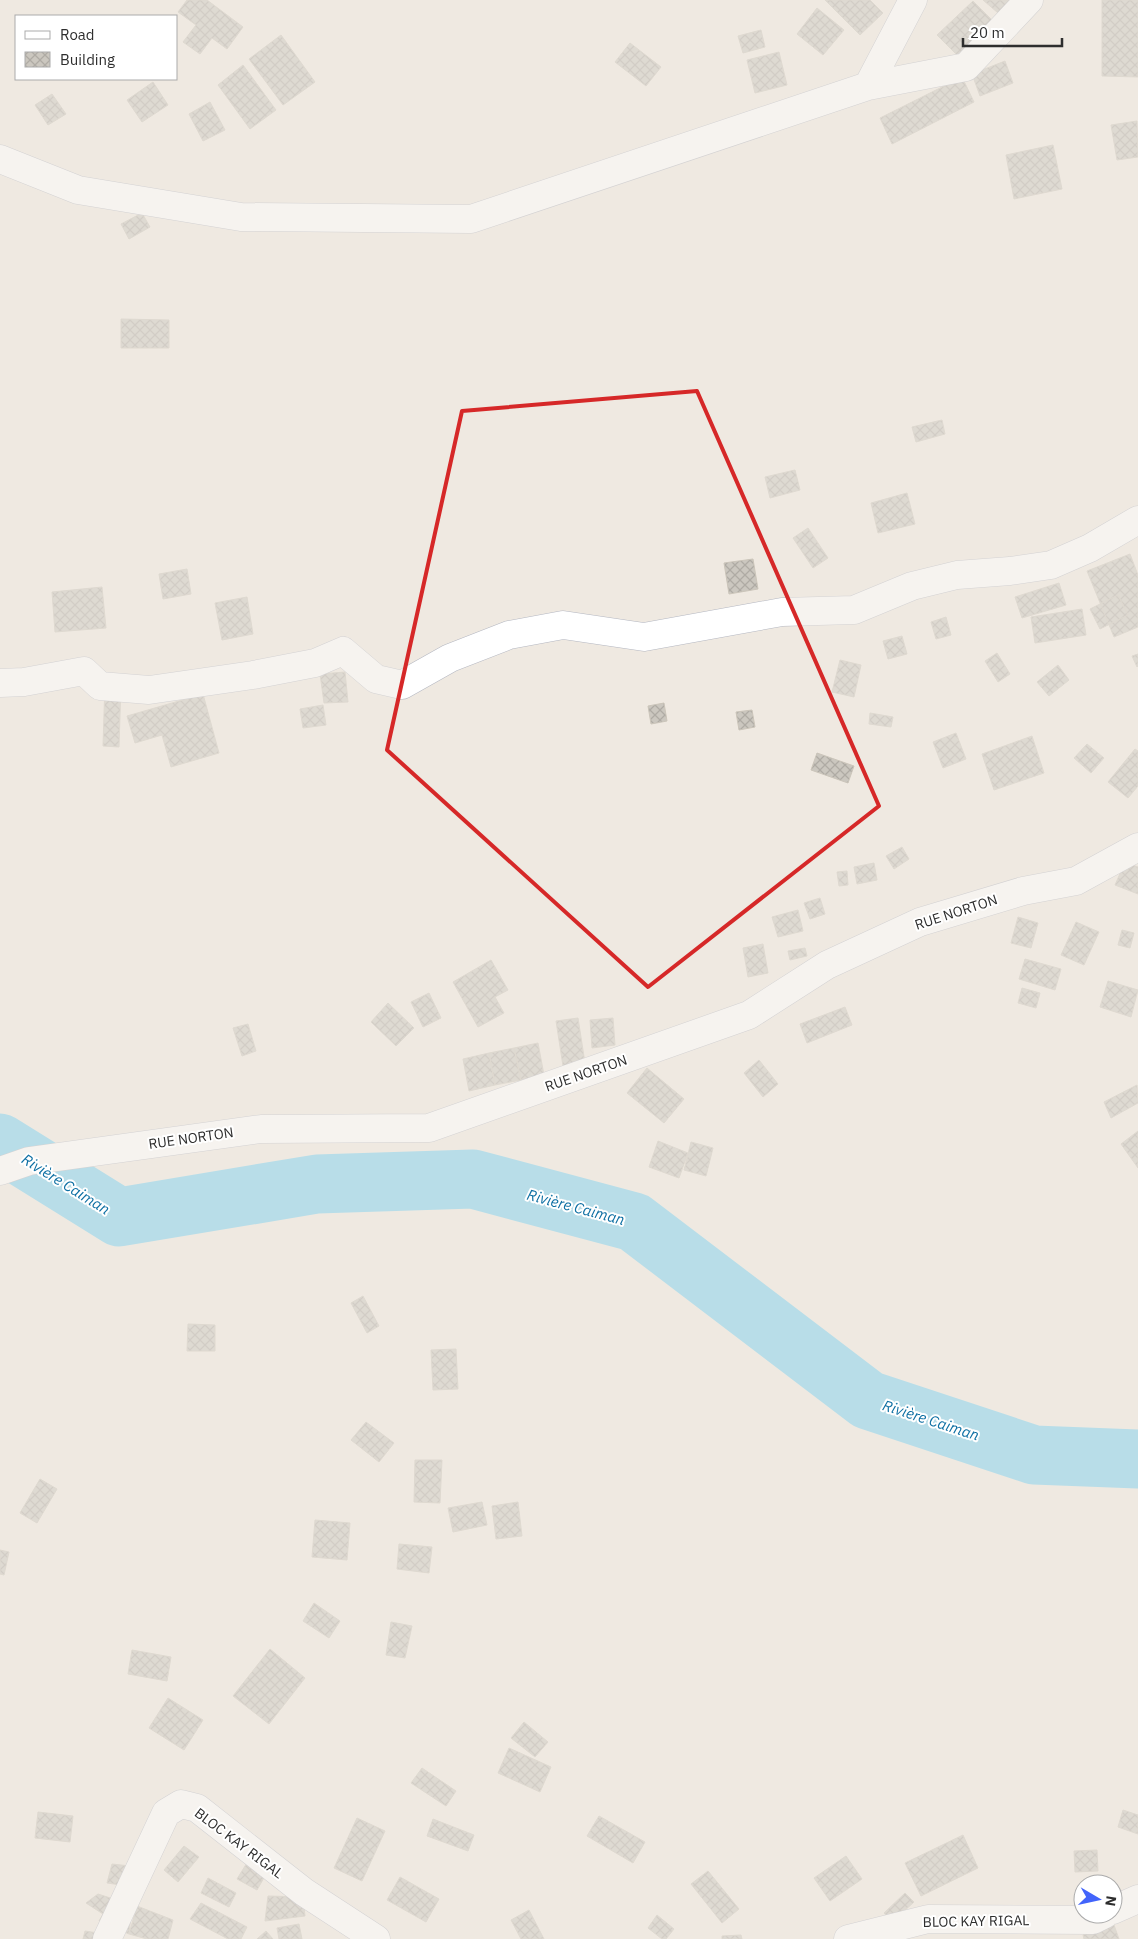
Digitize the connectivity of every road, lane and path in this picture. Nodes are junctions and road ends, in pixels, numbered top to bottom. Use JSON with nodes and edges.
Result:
{"nodes":[{"id":1,"x":913,"y":0,"type":"edge"},
{"id":2,"x":1029,"y":0,"type":"edge"},
{"id":3,"x":868,"y":86,"type":"junction"},
{"id":4,"x":0,"y":159,"type":"edge"},
{"id":5,"x":1138,"y":520,"type":"edge"},
{"id":6,"x":0,"y":683,"type":"edge"},
{"id":7,"x":1138,"y":847,"type":"edge"},
{"id":8,"x":0,"y":1171,"type":"edge"},
{"id":9,"x":1138,"y":1899,"type":"edge"},
{"id":10,"x":1123,"y":1906,"type":"edge"},
{"id":11,"x":1073,"y":1920,"type":"edge"},
{"id":12,"x":107,"y":1939,"type":"edge"},
{"id":13,"x":376,"y":1939,"type":"edge"},
{"id":14,"x":848,"y":1939,"type":"edge"}],
"edges":[{"from":1,"to":3,"type":"street"},
{"from":2,"to":3,"type":"street"},
{"from":3,"to":4,"type":"street"},
{"from":5,"to":6,"type":"street"},
{"from":7,"to":8,"type":"street","name":"RUE NORTON"},
{"from":9,"to":10,"type":"street"},
{"from":11,"to":14,"type":"street","name":"BLOC KAY RIGAL"},
{"from":12,"to":13,"type":"street","name":"BLOC KAY RIGAL"}]}
